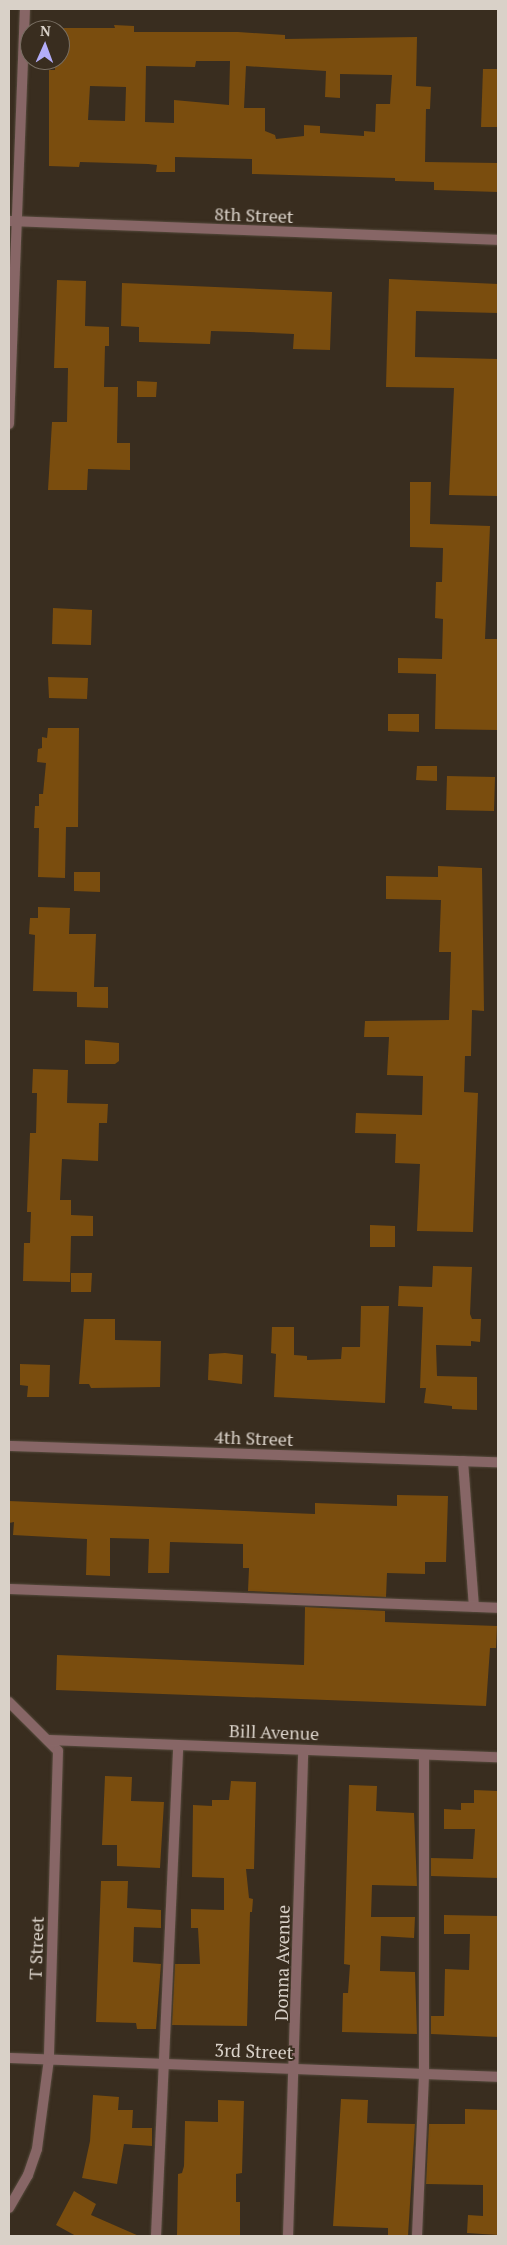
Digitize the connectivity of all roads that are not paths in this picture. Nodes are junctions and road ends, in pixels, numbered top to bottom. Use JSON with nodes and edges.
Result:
{"nodes":[{"id":1,"x":25,"y":9,"type":"edge"},
{"id":2,"x":13,"y":221,"type":"edge"},
{"id":3,"x":498,"y":240,"type":"edge"},
{"id":4,"x":9,"y":424,"type":"edge"},
{"id":5,"x":9,"y":1446,"type":"edge"},
{"id":6,"x":463,"y":1460,"type":"junction"},
{"id":7,"x":498,"y":1462,"type":"edge"},
{"id":8,"x":9,"y":1589,"type":"edge"},
{"id":9,"x":474,"y":1607,"type":"junction"},
{"id":10,"x":498,"y":1608,"type":"edge"},
{"id":11,"x":9,"y":1702,"type":"edge"},
{"id":12,"x":48,"y":1740,"type":"junction"},
{"id":13,"x":178,"y":1745,"type":"junction"},
{"id":14,"x":303,"y":1750,"type":"junction"},
{"id":15,"x":424,"y":1754,"type":"junction"},
{"id":16,"x":498,"y":1757,"type":"edge"},
{"id":17,"x":9,"y":2058,"type":"edge"},
{"id":18,"x":49,"y":2059,"type":"junction"},
{"id":19,"x":165,"y":2064,"type":"junction"},
{"id":20,"x":295,"y":2069,"type":"junction"},
{"id":21,"x":424,"y":2074,"type":"junction"},
{"id":22,"x":498,"y":2077,"type":"edge"},
{"id":23,"x":9,"y":2208,"type":"edge"},
{"id":24,"x":156,"y":2236,"type":"edge"},
{"id":25,"x":288,"y":2236,"type":"edge"},
{"id":26,"x":417,"y":2236,"type":"edge"}],
"edges":[{"from":1,"to":2,"type":"street"},
{"from":2,"to":3,"type":"street","name":"8th Street"},
{"from":2,"to":4,"type":"street"},
{"from":5,"to":6,"type":"street","name":"4th Street"},
{"from":6,"to":7,"type":"street","name":"4th Street"},
{"from":6,"to":9,"type":"street"},
{"from":8,"to":9,"type":"street"},
{"from":9,"to":10,"type":"street"},
{"from":11,"to":12,"type":"street","name":"T Street"},
{"from":12,"to":13,"type":"street","name":"Bill Avenue"},
{"from":12,"to":18,"type":"street","name":"T Street"},
{"from":13,"to":14,"type":"street","name":"Bill Avenue"},
{"from":13,"to":19,"type":"street"},
{"from":14,"to":15,"type":"street","name":"Bill Avenue"},
{"from":14,"to":20,"type":"street","name":"Donna Avenue"},
{"from":15,"to":16,"type":"street","name":"Bill Avenue"},
{"from":15,"to":21,"type":"street"},
{"from":17,"to":18,"type":"street","name":"3rd Street"},
{"from":18,"to":19,"type":"street","name":"3rd Street"},
{"from":18,"to":23,"type":"street","name":"T Street"},
{"from":19,"to":20,"type":"street","name":"3rd Street"},
{"from":19,"to":24,"type":"street"},
{"from":20,"to":21,"type":"street","name":"3rd Street"},
{"from":20,"to":25,"type":"street","name":"Donna Avenue"},
{"from":21,"to":22,"type":"street","name":"3rd Street"},
{"from":21,"to":26,"type":"street"}]}
